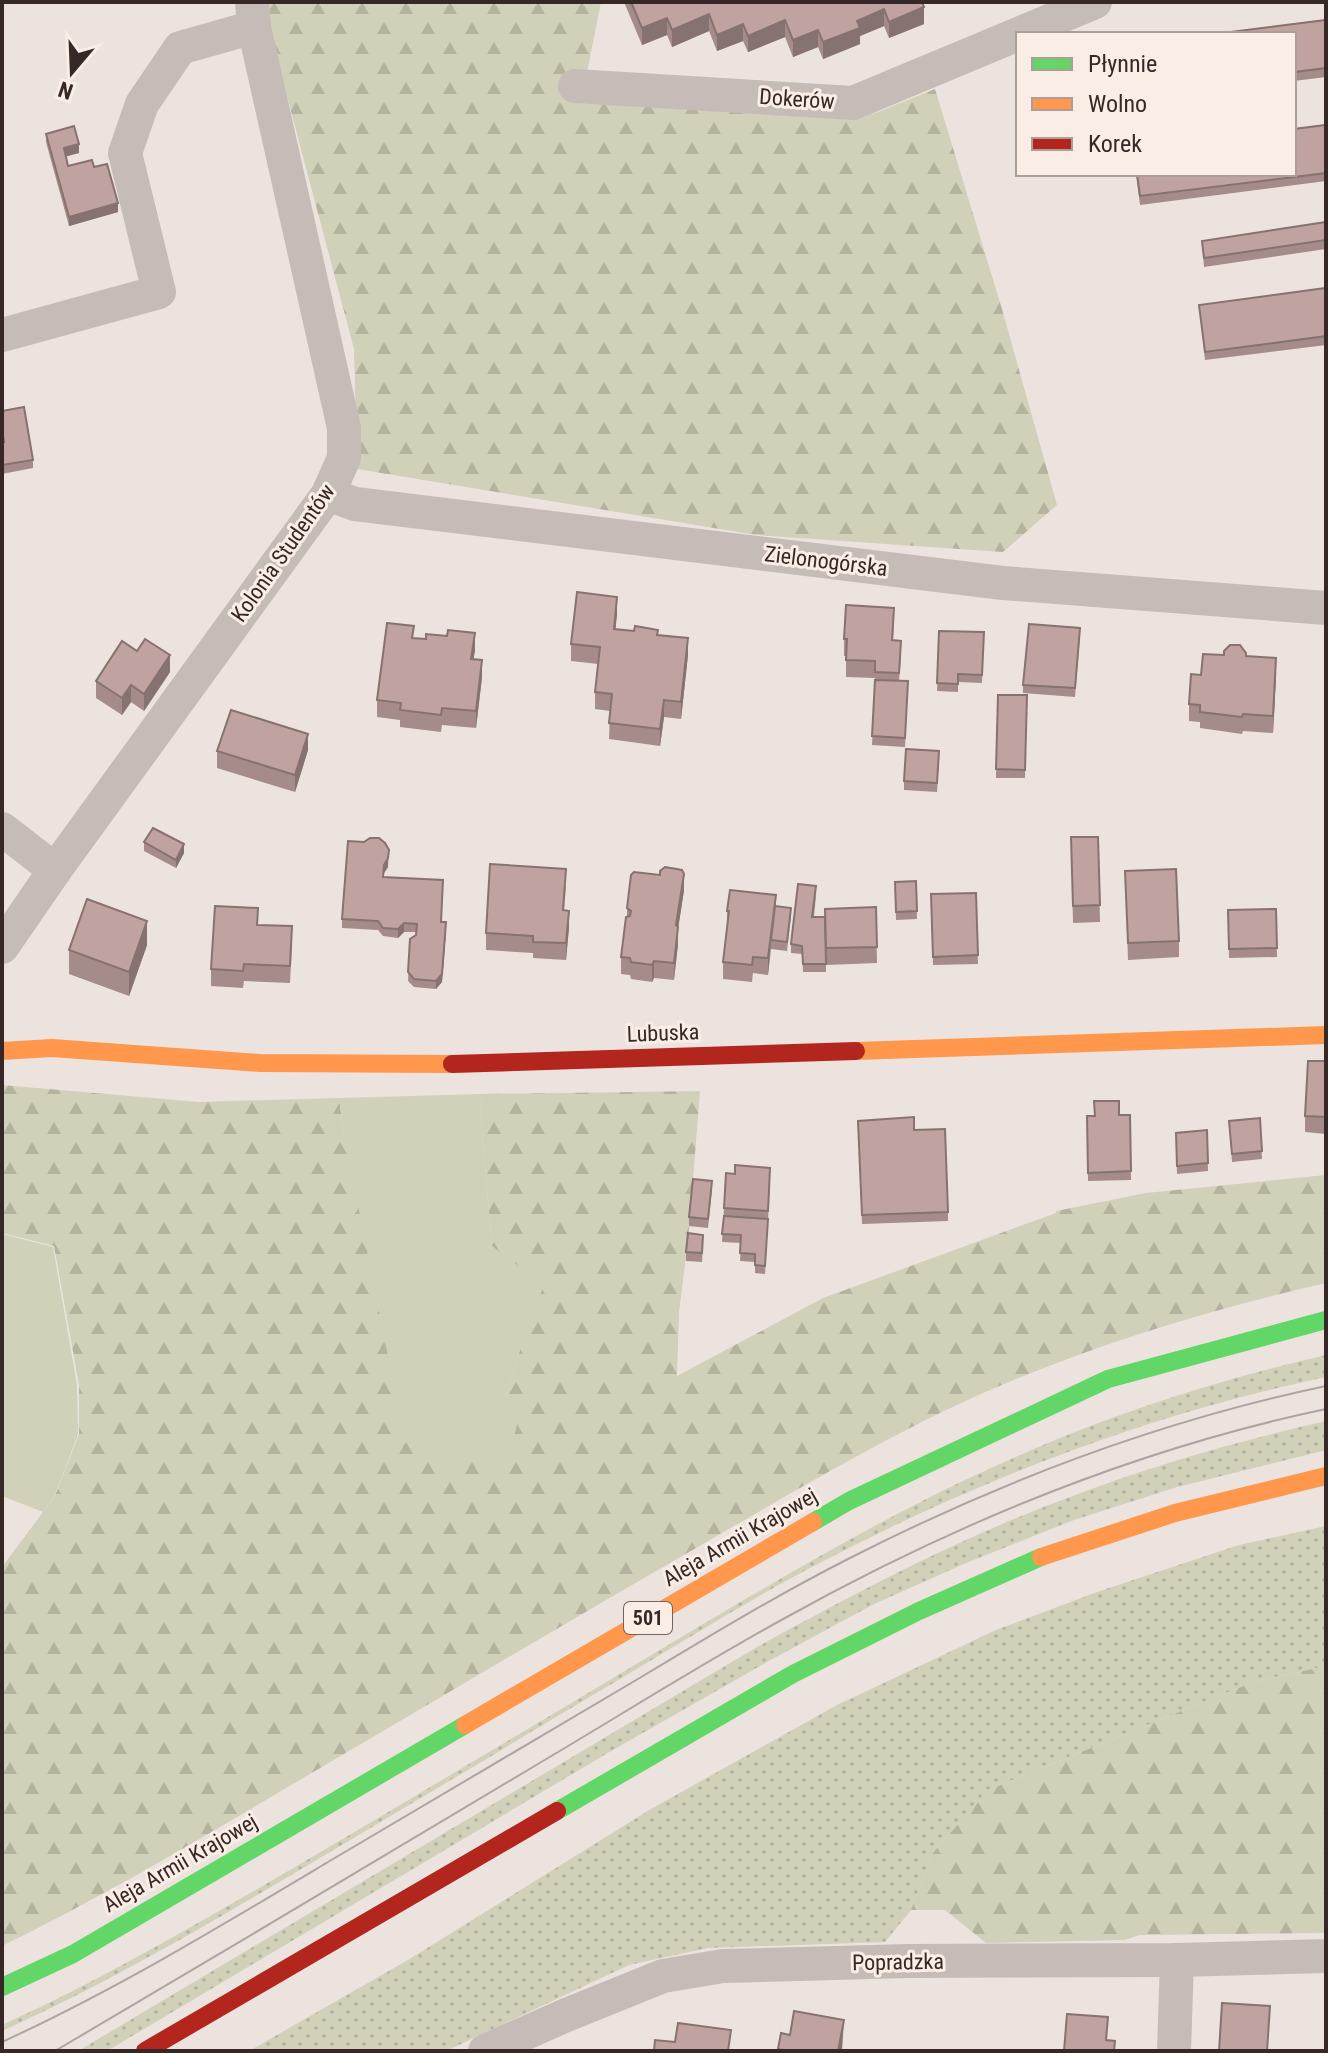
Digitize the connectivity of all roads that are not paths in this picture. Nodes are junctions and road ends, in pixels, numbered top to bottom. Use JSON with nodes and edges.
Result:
{"nodes":[{"id":1,"x":1095,"y":2,"type":"edge"},
{"id":2,"x":253,"y":14,"type":"edge"},
{"id":3,"x":1023,"y":32,"type":"edge"},
{"id":4,"x":1016,"y":35,"type":"edge"},
{"id":5,"x":575,"y":86,"type":"dead end"},
{"id":6,"x":2,"y":335,"type":"edge"},
{"id":7,"x":328,"y":494,"type":"junction"},
{"id":8,"x":1326,"y":608,"type":"edge"},
{"id":9,"x":2,"y":829,"type":"edge"},
{"id":10,"x":55,"y":870,"type":"junction"},
{"id":11,"x":2,"y":947,"type":"edge"},
{"id":12,"x":1326,"y":1035,"type":"edge"},
{"id":13,"x":2,"y":1051,"type":"edge"},
{"id":14,"x":1326,"y":1320,"type":"edge"},
{"id":15,"x":1326,"y":1476,"type":"edge"},
{"id":16,"x":1326,"y":1956,"type":"edge"},
{"id":17,"x":1177,"y":1960,"type":"junction"},
{"id":18,"x":2,"y":1987,"type":"edge"},
{"id":19,"x":145,"y":2051,"type":"edge"},
{"id":20,"x":485,"y":2051,"type":"edge"},
{"id":21,"x":1174,"y":2051,"type":"edge"}],
"edges":[{"from":1,"to":3,"type":"street","name":"Dokerów"},
{"from":2,"to":6,"type":"street"},
{"from":2,"to":7,"type":"street","name":"Kolonia Studentów"},
{"from":4,"to":5,"type":"street","name":"Dokerów"},
{"from":7,"to":8,"type":"street","name":"Zielonogórska"},
{"from":7,"to":10,"type":"street","name":"Kolonia Studentów"},
{"from":9,"to":10,"type":"street"},
{"from":10,"to":11,"type":"street","name":"Kolonia Studentów"},
{"from":12,"to":13,"type":"main road","name":"Lubuska"},
{"from":14,"to":18,"type":"main road","name":"Aleja Armii Krajowej","number":"501"},
{"from":15,"to":19,"type":"main road"},
{"from":16,"to":17,"type":"street","name":"Popradzka"},
{"from":17,"to":20,"type":"street","name":"Popradzka"},
{"from":17,"to":21,"type":"street"}]}
